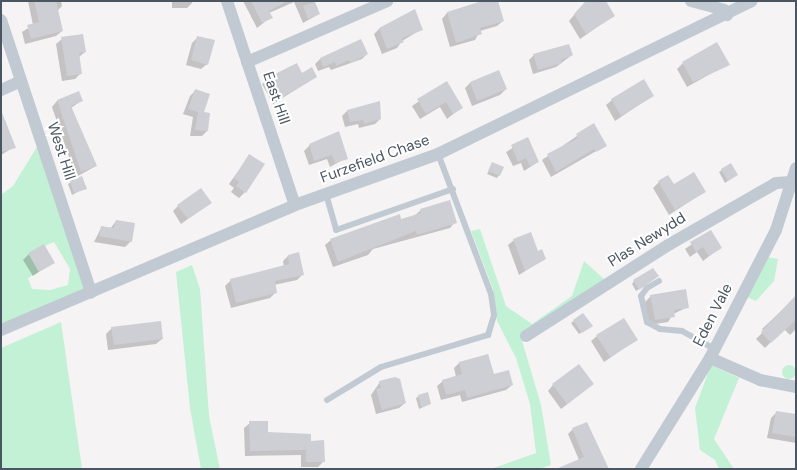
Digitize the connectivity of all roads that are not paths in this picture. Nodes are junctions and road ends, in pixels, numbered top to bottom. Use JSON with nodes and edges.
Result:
{"nodes":[{"id":1,"x":226,"y":1,"type":"edge"},
{"id":2,"x":387,"y":1,"type":"edge"},
{"id":3,"x":691,"y":1,"type":"edge"},
{"id":4,"x":752,"y":1,"type":"edge"},
{"id":5,"x":727,"y":15,"type":"junction"},
{"id":6,"x":1,"y":20,"type":"edge"},
{"id":7,"x":247,"y":62,"type":"junction"},
{"id":8,"x":21,"y":81,"type":"junction"},
{"id":9,"x":1,"y":90,"type":"edge"},
{"id":10,"x":438,"y":154,"type":"junction"},
{"id":11,"x":796,"y":169,"type":"edge"},
{"id":12,"x":791,"y":182,"type":"junction"},
{"id":13,"x":453,"y":189,"type":"junction"},
{"id":14,"x":326,"y":194,"type":"junction"},
{"id":15,"x":295,"y":205,"type":"junction"},
{"id":16,"x":659,"y":281,"type":"dead end"},
{"id":17,"x":91,"y":292,"type":"junction"},
{"id":18,"x":1,"y":330,"type":"edge"},
{"id":19,"x":526,"y":336,"type":"dead end"},
{"id":20,"x":712,"y":353,"type":"junction"},
{"id":21,"x":796,"y":387,"type":"edge"},
{"id":22,"x":327,"y":400,"type":"dead end"},
{"id":23,"x":641,"y":469,"type":"edge"}],
"edges":[{"from":1,"to":7,"type":"street","name":"East Hill"},
{"from":2,"to":7,"type":"street"},
{"from":3,"to":5,"type":"street"},
{"from":4,"to":5,"type":"street","name":"Furzefield Chase"},
{"from":5,"to":10,"type":"street","name":"Furzefield Chase"},
{"from":6,"to":8,"type":"street","name":"West Hill"},
{"from":7,"to":15,"type":"street","name":"East Hill"},
{"from":8,"to":9,"type":"street"},
{"from":8,"to":17,"type":"street","name":"West Hill"},
{"from":10,"to":13,"type":"lane"},
{"from":10,"to":14,"type":"street","name":"Furzefield Chase"},
{"from":11,"to":12,"type":"street","name":"Eden Vale"},
{"from":12,"to":19,"type":"street","name":"Plas Newydd"},
{"from":12,"to":20,"type":"street","name":"Eden Vale"},
{"from":13,"to":14,"type":"lane"},
{"from":13,"to":22,"type":"lane"},
{"from":14,"to":15,"type":"street","name":"Furzefield Chase"},
{"from":15,"to":17,"type":"street","name":"Furzefield Chase"},
{"from":16,"to":20,"type":"lane"},
{"from":17,"to":18,"type":"street","name":"Furzefield Chase"},
{"from":20,"to":21,"type":"street"},
{"from":20,"to":23,"type":"street","name":"Eden Vale"}]}
